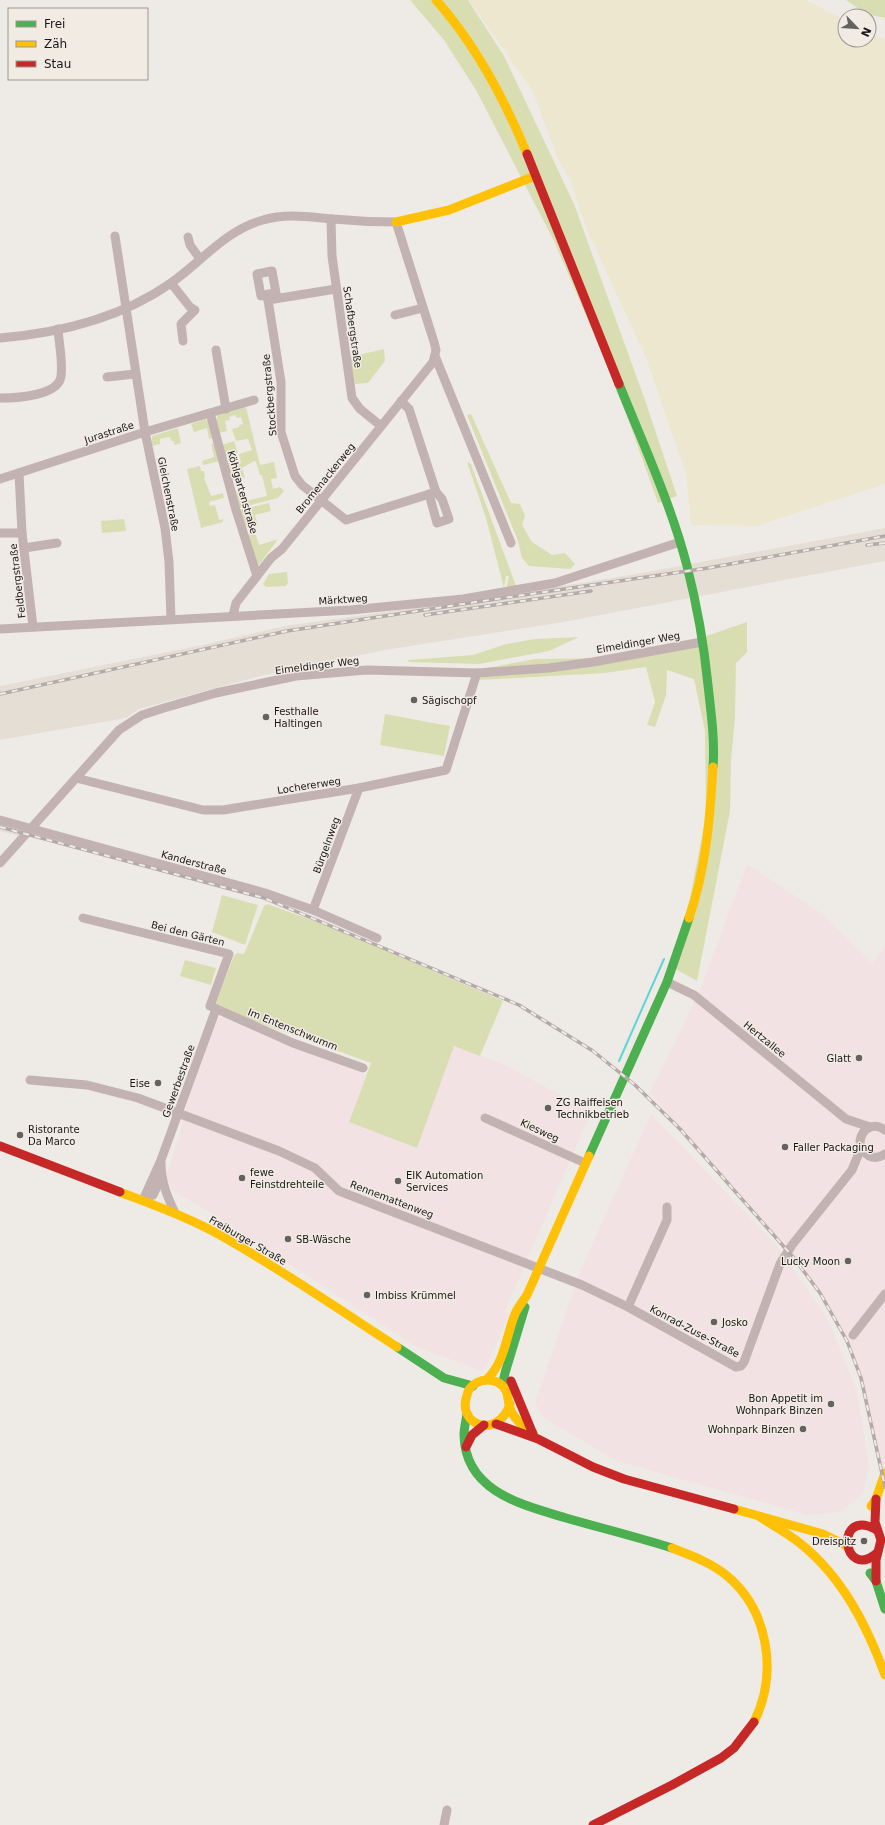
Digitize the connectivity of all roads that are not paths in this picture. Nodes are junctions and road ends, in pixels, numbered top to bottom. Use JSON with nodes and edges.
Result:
{"nodes":[{"id":1,"x":436,"y":0,"type":"edge"},
{"id":2,"x":535,"y":176,"type":"junction"},
{"id":3,"x":331,"y":219,"type":"junction"},
{"id":4,"x":396,"y":222,"type":"junction"},
{"id":5,"x":115,"y":236,"type":"dead end"},
{"id":6,"x":188,"y":237,"type":"dead end"},
{"id":7,"x":200,"y":259,"type":"junction"},
{"id":8,"x":171,"y":283,"type":"junction"},
{"id":9,"x":336,"y":289,"type":"junction"},
{"id":10,"x":423,"y":308,"type":"junction"},
{"id":11,"x":127,"y":309,"type":"junction"},
{"id":12,"x":395,"y":315,"type":"dead end"},
{"id":13,"x":58,"y":329,"type":"junction"},
{"id":14,"x":0,"y":338,"type":"edge"},
{"id":15,"x":183,"y":341,"type":"dead end"},
{"id":16,"x":216,"y":350,"type":"dead end"},
{"id":17,"x":435,"y":356,"type":"junction"},
{"id":18,"x":135,"y":374,"type":"junction"},
{"id":19,"x":106,"y":377,"type":"dead end"},
{"id":20,"x":1,"y":398,"type":"dead end"},
{"id":21,"x":254,"y":400,"type":"dead end"},
{"id":22,"x":401,"y":401,"type":"junction"},
{"id":23,"x":226,"y":409,"type":"junction"},
{"id":24,"x":210,"y":413,"type":"junction"},
{"id":25,"x":381,"y":426,"type":"junction"},
{"id":26,"x":145,"y":432,"type":"junction"},
{"id":27,"x":19,"y":473,"type":"junction"},
{"id":28,"x":0,"y":479,"type":"edge"},
{"id":29,"x":321,"y":500,"type":"junction"},
{"id":30,"x":0,"y":533,"type":"edge"},
{"id":31,"x":22,"y":533,"type":"junction"},
{"id":32,"x":511,"y":542,"type":"dead end"},
{"id":33,"x":680,"y":542,"type":"junction"},
{"id":34,"x":57,"y":543,"type":"dead end"},
{"id":35,"x":24,"y":548,"type":"junction"},
{"id":36,"x":257,"y":576,"type":"junction"},
{"id":37,"x":233,"y":615,"type":"junction"},
{"id":38,"x":171,"y":619,"type":"junction"},
{"id":39,"x":33,"y":627,"type":"junction"},
{"id":40,"x":0,"y":629,"type":"edge"},
{"id":41,"x":702,"y":642,"type":"junction"},
{"id":42,"x":477,"y":673,"type":"junction"},
{"id":43,"x":76,"y":778,"type":"junction"},
{"id":44,"x":359,"y":788,"type":"junction"},
{"id":45,"x":0,"y":820,"type":"edge"},
{"id":46,"x":31,"y":829,"type":"junction"},
{"id":47,"x":0,"y":863,"type":"edge"},
{"id":48,"x":313,"y":910,"type":"junction"},
{"id":49,"x":83,"y":918,"type":"dead end"},
{"id":50,"x":377,"y":938,"type":"dead end"},
{"id":51,"x":667,"y":982,"type":"junction"},
{"id":52,"x":216,"y":1009,"type":"junction"},
{"id":53,"x":363,"y":1068,"type":"dead end"},
{"id":54,"x":30,"y":1080,"type":"dead end"},
{"id":55,"x":178,"y":1114,"type":"junction"},
{"id":56,"x":485,"y":1118,"type":"dead end"},
{"id":57,"x":846,"y":1119,"type":"junction"},
{"id":58,"x":879,"y":1126,"type":"edge"},
{"id":59,"x":860,"y":1138,"type":"junction"},
{"id":60,"x":0,"y":1146,"type":"edge"},
{"id":61,"x":861,"y":1148,"type":"junction"},
{"id":62,"x":881,"y":1156,"type":"edge"},
{"id":63,"x":162,"y":1160,"type":"junction"},
{"id":64,"x":585,"y":1163,"type":"junction"},
{"id":65,"x":852,"y":1170,"type":"junction"},
{"id":66,"x":161,"y":1178,"type":"junction"},
{"id":67,"x":143,"y":1200,"type":"junction"},
{"id":68,"x":667,"y":1207,"type":"dead end"},
{"id":69,"x":175,"y":1213,"type":"junction"},
{"id":70,"x":539,"y":1267,"type":"junction"},
{"id":71,"x":885,"y":1294,"type":"edge"},
{"id":72,"x":527,"y":1295,"type":"junction"},
{"id":73,"x":628,"y":1307,"type":"junction"},
{"id":74,"x":853,"y":1335,"type":"dead end"},
{"id":75,"x":509,"y":1364,"type":"junction"},
{"id":76,"x":444,"y":1378,"type":"junction"},
{"id":77,"x":486,"y":1380,"type":"junction"},
{"id":78,"x":473,"y":1386,"type":"junction"},
{"id":79,"x":506,"y":1390,"type":"junction"},
{"id":80,"x":464,"y":1402,"type":"junction"},
{"id":81,"x":510,"y":1404,"type":"junction"},
{"id":82,"x":467,"y":1414,"type":"junction"},
{"id":83,"x":496,"y":1424,"type":"junction"},
{"id":84,"x":484,"y":1425,"type":"junction"},
{"id":85,"x":536,"y":1436,"type":"junction"},
{"id":86,"x":466,"y":1447,"type":"junction"},
{"id":87,"x":885,"y":1473,"type":"edge"},
{"id":88,"x":876,"y":1499,"type":"junction"},
{"id":89,"x":760,"y":1517,"type":"junction"},
{"id":90,"x":859,"y":1525,"type":"junction"},
{"id":91,"x":877,"y":1530,"type":"junction"},
{"id":92,"x":850,"y":1532,"type":"junction"},
{"id":93,"x":824,"y":1534,"type":"junction"},
{"id":94,"x":847,"y":1546,"type":"junction"},
{"id":95,"x":877,"y":1553,"type":"junction"},
{"id":96,"x":860,"y":1558,"type":"junction"},
{"id":97,"x":876,"y":1581,"type":"junction"},
{"id":98,"x":885,"y":1609,"type":"edge"},
{"id":99,"x":885,"y":1675,"type":"edge"},
{"id":100,"x":447,"y":1810,"type":"dead end"},
{"id":101,"x":444,"y":1825,"type":"edge"},
{"id":102,"x":593,"y":1825,"type":"edge"}],
"edges":[{"from":1,"to":2,"type":"main road"},
{"from":2,"to":4,"type":"main road"},
{"from":2,"to":33,"type":"main road"},
{"from":3,"to":4,"type":"street"},
{"from":3,"to":7,"type":"street"},
{"from":3,"to":9,"type":"street","name":"Schafbergstraße"},
{"from":4,"to":10,"type":"street"},
{"from":5,"to":11,"type":"street","name":"Gleichenstraße"},
{"from":6,"to":7,"type":"street"},
{"from":7,"to":8,"type":"street"},
{"from":8,"to":11,"type":"street"},
{"from":8,"to":15,"type":"street"},
{"from":9,"to":25,"type":"street","name":"Schafbergstraße"},
{"from":9,"to":29,"type":"street","name":"Stockbergstraße"},
{"from":10,"to":12,"type":"street"},
{"from":10,"to":17,"type":"street"},
{"from":11,"to":13,"type":"street"},
{"from":11,"to":18,"type":"street","name":"Gleichenstraße"},
{"from":13,"to":14,"type":"street"},
{"from":13,"to":20,"type":"street"},
{"from":16,"to":23,"type":"street"},
{"from":17,"to":22,"type":"street","name":"Bromenackerweg"},
{"from":17,"to":32,"type":"street"},
{"from":18,"to":19,"type":"street"},
{"from":18,"to":26,"type":"street","name":"Gleichenstraße"},
{"from":21,"to":23,"type":"street","name":"Jurastraße"},
{"from":22,"to":25,"type":"street","name":"Bromenackerweg"},
{"from":22,"to":29,"type":"street","name":"Stockbergstraße"},
{"from":23,"to":24,"type":"street","name":"Jurastraße"},
{"from":24,"to":26,"type":"street","name":"Jurastraße"},
{"from":24,"to":36,"type":"street","name":"Köhlgartenstraße"},
{"from":25,"to":29,"type":"street","name":"Bromenackerweg"},
{"from":26,"to":27,"type":"street","name":"Jurastraße"},
{"from":26,"to":38,"type":"street","name":"Gleichenstraße"},
{"from":27,"to":28,"type":"street","name":"Jurastraße"},
{"from":27,"to":31,"type":"street","name":"Feldbergstraße"},
{"from":29,"to":36,"type":"street","name":"Bromenackerweg"},
{"from":30,"to":31,"type":"street","name":"Feldbergstraße"},
{"from":31,"to":35,"type":"street","name":"Feldbergstraße"},
{"from":33,"to":37,"type":"street","name":"Märktweg"},
{"from":33,"to":41,"type":"main road"},
{"from":34,"to":35,"type":"street"},
{"from":35,"to":39,"type":"street","name":"Feldbergstraße"},
{"from":36,"to":37,"type":"street","name":"Bromenackerweg"},
{"from":37,"to":38,"type":"street","name":"Märktweg"},
{"from":38,"to":39,"type":"street","name":"Märktweg"},
{"from":39,"to":40,"type":"street","name":"Märktweg"},
{"from":41,"to":42,"type":"street","name":"Eimeldinger Weg"},
{"from":41,"to":51,"type":"main road"},
{"from":42,"to":43,"type":"street","name":"Eimeldinger Weg"},
{"from":42,"to":44,"type":"street","name":"Lochererweg"},
{"from":43,"to":44,"type":"street","name":"Lochererweg"},
{"from":43,"to":46,"type":"street","name":"Eimeldinger Weg"},
{"from":44,"to":48,"type":"street","name":"Bürgelnweg"},
{"from":45,"to":46,"type":"street","name":"Kanderstraße"},
{"from":46,"to":47,"type":"street","name":"Eimeldinger Weg"},
{"from":46,"to":48,"type":"street","name":"Kanderstraße"},
{"from":48,"to":50,"type":"street","name":"Kanderstraße"},
{"from":49,"to":52,"type":"street","name":"Bei den Gärten"},
{"from":51,"to":57,"type":"street","name":"Hertzallee"},
{"from":51,"to":64,"type":"main road"},
{"from":52,"to":53,"type":"street","name":"Im Entenschwumm"},
{"from":52,"to":55,"type":"street","name":"Gewerbestraße"},
{"from":54,"to":55,"type":"street","name":"Rennemattenweg"},
{"from":55,"to":63,"type":"street","name":"Gewerbestraße"},
{"from":55,"to":70,"type":"street","name":"Rennemattenweg"},
{"from":56,"to":64,"type":"street","name":"Kiesweg"},
{"from":57,"to":58,"type":"street","name":"Hertzallee"},
{"from":57,"to":59,"type":"street","name":"Hertzallee"},
{"from":58,"to":59,"type":"street","name":"Hertzallee"},
{"from":59,"to":61,"type":"street"},
{"from":60,"to":67,"type":"main road","name":"Freiburger Straße"},
{"from":61,"to":62,"type":"street"},
{"from":61,"to":65,"type":"street"},
{"from":62,"to":65,"type":"street"},
{"from":63,"to":66,"type":"street","name":"Gewerbestraße"},
{"from":63,"to":67,"type":"street","name":"Gewerbestraße"},
{"from":64,"to":70,"type":"main road"},
{"from":65,"to":73,"type":"street","name":"Konrad-Zuse-Straße"},
{"from":66,"to":67,"type":"street","name":"Gewerbestraße"},
{"from":66,"to":69,"type":"street","name":"Gewerbestraße"},
{"from":67,"to":69,"type":"main road","name":"Freiburger Straße"},
{"from":68,"to":73,"type":"street"},
{"from":69,"to":76,"type":"main road","name":"Freiburger Straße"},
{"from":70,"to":72,"type":"main road"},
{"from":70,"to":73,"type":"street","name":"Konrad-Zuse-Straße"},
{"from":71,"to":74,"type":"street"},
{"from":72,"to":75,"type":"main road"},
{"from":72,"to":77,"type":"main road"},
{"from":75,"to":79,"type":"main road"},
{"from":75,"to":85,"type":"main road"},
{"from":76,"to":78,"type":"main road","name":"Freiburger Straße"},
{"from":76,"to":80,"type":"main road","name":"Freiburger Straße"},
{"from":77,"to":78,"type":"main road"},
{"from":77,"to":79,"type":"main road"},
{"from":78,"to":80,"type":"main road"},
{"from":79,"to":81,"type":"main road"},
{"from":80,"to":82,"type":"main road"},
{"from":81,"to":83,"type":"main road"},
{"from":81,"to":85,"type":"main road"},
{"from":82,"to":84,"type":"main road"},
{"from":82,"to":86,"type":"main road"},
{"from":83,"to":84,"type":"main road"},
{"from":83,"to":85,"type":"main road"},
{"from":84,"to":86,"type":"main road"},
{"from":85,"to":89,"type":"main road"},
{"from":86,"to":102,"type":"main road"},
{"from":87,"to":88,"type":"main road"},
{"from":88,"to":90,"type":"main road"},
{"from":88,"to":91,"type":"main road"},
{"from":89,"to":93,"type":"main road"},
{"from":89,"to":99,"type":"main road"},
{"from":90,"to":91,"type":"main road"},
{"from":90,"to":92,"type":"main road"},
{"from":91,"to":95,"type":"main road"},
{"from":92,"to":93,"type":"main road"},
{"from":92,"to":94,"type":"main road"},
{"from":93,"to":94,"type":"main road"},
{"from":94,"to":96,"type":"main road"},
{"from":95,"to":96,"type":"main road"},
{"from":95,"to":97,"type":"main road"},
{"from":96,"to":97,"type":"main road"},
{"from":97,"to":98,"type":"main road"},
{"from":100,"to":101,"type":"street"}]}
